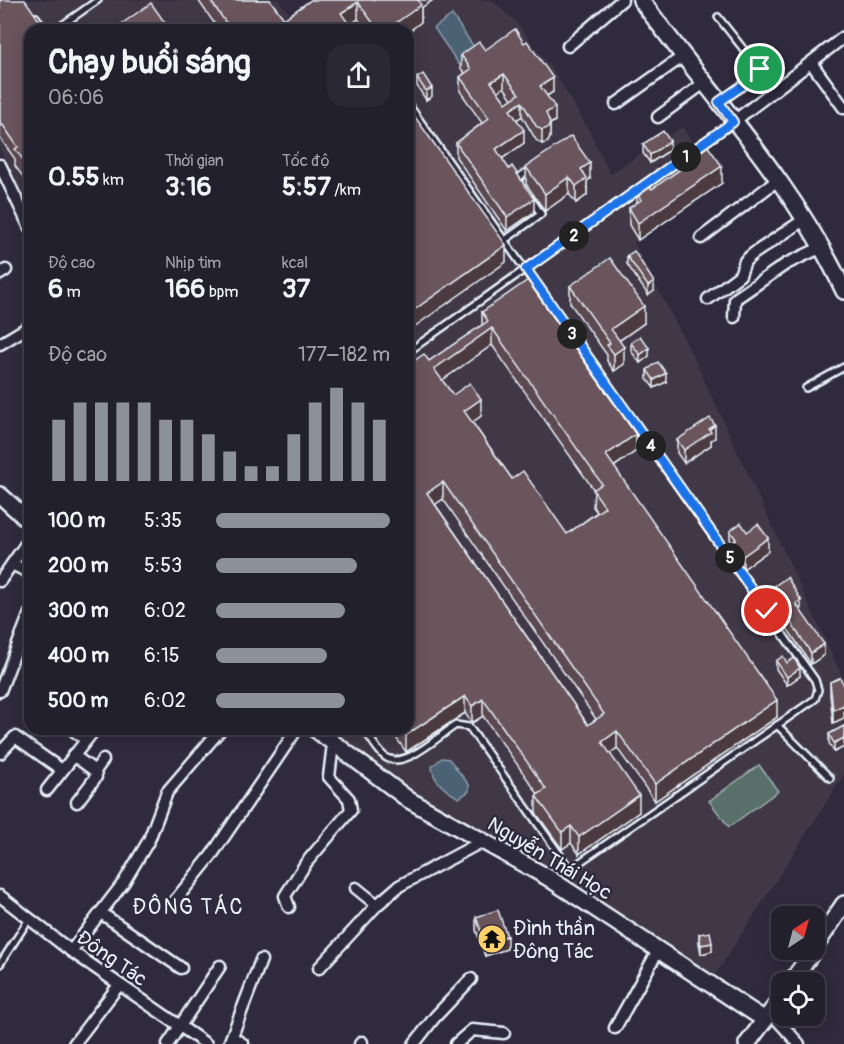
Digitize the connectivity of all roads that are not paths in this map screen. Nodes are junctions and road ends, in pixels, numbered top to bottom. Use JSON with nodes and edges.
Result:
{"nodes":[{"id":1,"x":98,"y":0,"type":"edge"},
{"id":2,"x":622,"y":0,"type":"edge"},
{"id":3,"x":641,"y":0,"type":"edge"},
{"id":4,"x":30,"y":8,"type":"edge"},
{"id":5,"x":718,"y":17,"type":"dead end"},
{"id":6,"x":41,"y":24,"type":"edge"},
{"id":7,"x":64,"y":24,"type":"edge"},
{"id":8,"x":844,"y":37,"type":"edge"},
{"id":9,"x":568,"y":46,"type":"dead end"},
{"id":10,"x":682,"y":57,"type":"junction"},
{"id":11,"x":812,"y":64,"type":"junction"},
{"id":12,"x":704,"y":83,"type":"junction"},
{"id":13,"x":719,"y":102,"type":"junction"},
{"id":14,"x":616,"y":104,"type":"dead end"},
{"id":15,"x":844,"y":108,"type":"edge"},
{"id":16,"x":414,"y":112,"type":"edge"},
{"id":17,"x":658,"y":117,"type":"dead end"},
{"id":18,"x":733,"y":122,"type":"junction"},
{"id":19,"x":0,"y":165,"type":"edge"},
{"id":20,"x":535,"y":166,"type":"edge"},
{"id":21,"x":779,"y":179,"type":"junction"},
{"id":22,"x":523,"y":188,"type":"edge"},
{"id":23,"x":529,"y":196,"type":"edge"},
{"id":24,"x":24,"y":215,"type":"edge"},
{"id":25,"x":805,"y":219,"type":"junction"},
{"id":26,"x":701,"y":238,"type":"dead end"},
{"id":27,"x":505,"y":240,"type":"junction"},
{"id":28,"x":822,"y":248,"type":"junction"},
{"id":29,"x":526,"y":269,"type":"junction"},
{"id":30,"x":842,"y":281,"type":"edge"},
{"id":31,"x":708,"y":299,"type":"dead end"},
{"id":32,"x":734,"y":317,"type":"dead end"},
{"id":33,"x":24,"y":330,"type":"edge"},
{"id":34,"x":0,"y":344,"type":"edge"},
{"id":35,"x":414,"y":348,"type":"edge"},
{"id":36,"x":844,"y":367,"type":"edge"},
{"id":37,"x":806,"y":388,"type":"dead end"},
{"id":38,"x":0,"y":495,"type":"edge"},
{"id":39,"x":24,"y":517,"type":"edge"},
{"id":40,"x":24,"y":547,"type":"edge"},
{"id":41,"x":12,"y":564,"type":"junction"},
{"id":42,"x":24,"y":570,"type":"edge"},
{"id":43,"x":0,"y":580,"type":"edge"},
{"id":44,"x":24,"y":629,"type":"edge"},
{"id":45,"x":0,"y":691,"type":"edge"},
{"id":46,"x":777,"y":725,"type":"junction"},
{"id":47,"x":80,"y":735,"type":"edge"},
{"id":48,"x":90,"y":735,"type":"edge"},
{"id":49,"x":216,"y":735,"type":"edge"},
{"id":50,"x":293,"y":735,"type":"edge"},
{"id":51,"x":322,"y":735,"type":"edge"},
{"id":52,"x":368,"y":735,"type":"edge"},
{"id":53,"x":86,"y":740,"type":"junction"},
{"id":54,"x":333,"y":744,"type":"junction"},
{"id":55,"x":0,"y":753,"type":"edge"},
{"id":56,"x":73,"y":755,"type":"junction"},
{"id":57,"x":104,"y":760,"type":"dead end"},
{"id":58,"x":62,"y":770,"type":"junction"},
{"id":59,"x":94,"y":771,"type":"junction"},
{"id":60,"x":830,"y":778,"type":"dead end"},
{"id":61,"x":47,"y":790,"type":"dead end"},
{"id":62,"x":76,"y":802,"type":"dead end"},
{"id":63,"x":483,"y":841,"type":"junction"},
{"id":64,"x":356,"y":888,"type":"dead end"},
{"id":65,"x":0,"y":896,"type":"edge"},
{"id":66,"x":174,"y":903,"type":"dead end"},
{"id":67,"x":377,"y":905,"type":"junction"},
{"id":68,"x":844,"y":905,"type":"edge"},
{"id":69,"x":290,"y":907,"type":"dead end"},
{"id":70,"x":101,"y":913,"type":"junction"},
{"id":71,"x":29,"y":918,"type":"junction"},
{"id":72,"x":825,"y":933,"type":"edge"},
{"id":73,"x":659,"y":949,"type":"junction"},
{"id":74,"x":70,"y":951,"type":"junction"},
{"id":75,"x":261,"y":960,"type":"dead end"},
{"id":76,"x":0,"y":964,"type":"edge"},
{"id":77,"x":220,"y":966,"type":"dead end"},
{"id":78,"x":181,"y":968,"type":"dead end"},
{"id":79,"x":320,"y":968,"type":"dead end"},
{"id":80,"x":471,"y":979,"type":"dead end"},
{"id":81,"x":118,"y":985,"type":"junction"},
{"id":82,"x":771,"y":1012,"type":"edge"},
{"id":83,"x":768,"y":1016,"type":"junction"},
{"id":84,"x":180,"y":1026,"type":"junction"},
{"id":85,"x":615,"y":1028,"type":"dead end"},
{"id":86,"x":504,"y":1033,"type":"dead end"},
{"id":87,"x":231,"y":1040,"type":"edge"},
{"id":88,"x":74,"y":1044,"type":"edge"},
{"id":89,"x":168,"y":1044,"type":"edge"},
{"id":90,"x":206,"y":1044,"type":"edge"},
{"id":91,"x":243,"y":1044,"type":"edge"},
{"id":92,"x":414,"y":1044,"type":"edge"},
{"id":93,"x":456,"y":1044,"type":"edge"},
{"id":94,"x":747,"y":1044,"type":"edge"},
{"id":95,"x":799,"y":1044,"type":"edge"}],
"edges":[{"from":1,"to":7,"type":"lane"},
{"from":2,"to":9,"type":"street"},
{"from":3,"to":10,"type":"street"},
{"from":4,"to":6,"type":"lane"},
{"from":5,"to":13,"type":"lane"},
{"from":8,"to":11,"type":"street"},
{"from":10,"to":12,"type":"street"},
{"from":10,"to":14,"type":"street"},
{"from":11,"to":15,"type":"street"},
{"from":11,"to":18,"type":"street"},
{"from":12,"to":13,"type":"street"},
{"from":12,"to":17,"type":"street"},
{"from":13,"to":18,"type":"street"},
{"from":16,"to":27,"type":"lane"},
{"from":18,"to":21,"type":"street"},
{"from":18,"to":29,"type":"lane"},
{"from":19,"to":24,"type":"street"},
{"from":20,"to":22,"type":"lane"},
{"from":21,"to":25,"type":"street"},
{"from":21,"to":26,"type":"street"},
{"from":23,"to":27,"type":"lane"},
{"from":25,"to":28,"type":"street"},
{"from":25,"to":31,"type":"street"},
{"from":27,"to":29,"type":"lane"},
{"from":28,"to":30,"type":"street"},
{"from":28,"to":32,"type":"street"},
{"from":29,"to":35,"type":"lane"},
{"from":29,"to":46,"type":"lane"},
{"from":33,"to":34,"type":"street"},
{"from":36,"to":37,"type":"lane"},
{"from":38,"to":39,"type":"street"},
{"from":40,"to":41,"type":"street"},
{"from":41,"to":42,"type":"street"},
{"from":41,"to":43,"type":"street"},
{"from":44,"to":45,"type":"street"},
{"from":46,"to":52,"type":"lane"},
{"from":46,"to":60,"type":"lane"},
{"from":47,"to":53,"type":"street"},
{"from":48,"to":53,"type":"street"},
{"from":49,"to":70,"type":"street"},
{"from":50,"to":66,"type":"street"},
{"from":51,"to":54,"type":"street","name":"Nguyễn Thái Học"},
{"from":53,"to":56,"type":"street"},
{"from":54,"to":63,"type":"street","name":"Nguyễn Thái Học"},
{"from":54,"to":69,"type":"street"},
{"from":55,"to":58,"type":"street"},
{"from":56,"to":58,"type":"street"},
{"from":56,"to":59,"type":"street"},
{"from":57,"to":59,"type":"street"},
{"from":58,"to":61,"type":"street"},
{"from":59,"to":62,"type":"street"},
{"from":63,"to":67,"type":"street"},
{"from":63,"to":73,"type":"street","name":"Nguyễn Thái Học"},
{"from":64,"to":67,"type":"street"},
{"from":65,"to":71,"type":"street","name":"Đông Tác"},
{"from":67,"to":79,"type":"street"},
{"from":68,"to":72,"type":"street"},
{"from":70,"to":74,"type":"street"},
{"from":70,"to":78,"type":"street"},
{"from":71,"to":74,"type":"street","name":"Đông Tác"},
{"from":71,"to":76,"type":"lane"},
{"from":73,"to":83,"type":"street","name":"Nguyễn Thái Học"},
{"from":73,"to":85,"type":"street"},
{"from":74,"to":81,"type":"street","name":"Đông Tác"},
{"from":75,"to":87,"type":"street"},
{"from":77,"to":84,"type":"street"},
{"from":80,"to":92,"type":"street"},
{"from":81,"to":84,"type":"street","name":"Đông Tác"},
{"from":81,"to":88,"type":"street"},
{"from":82,"to":83,"type":"street"},
{"from":83,"to":94,"type":"street"},
{"from":83,"to":95,"type":"street"},
{"from":84,"to":89,"type":"street"},
{"from":84,"to":90,"type":"street","name":"Đông Tác"},
{"from":86,"to":93,"type":"street"},
{"from":87,"to":91,"type":"street"}]}
